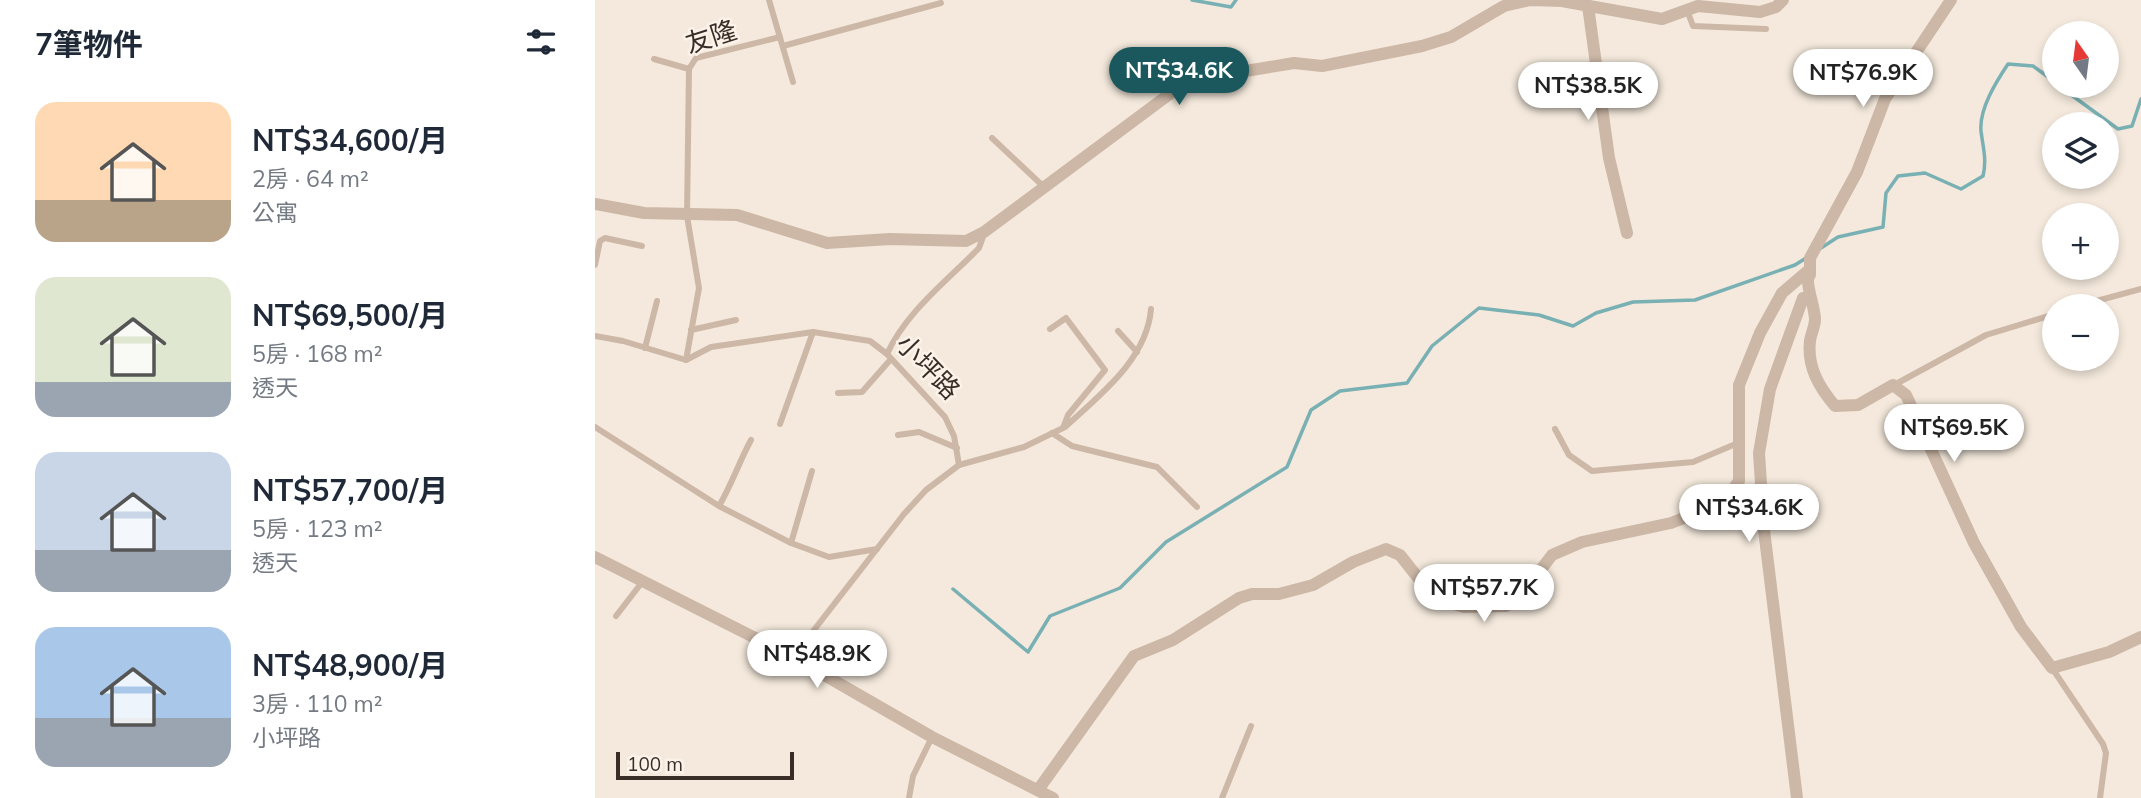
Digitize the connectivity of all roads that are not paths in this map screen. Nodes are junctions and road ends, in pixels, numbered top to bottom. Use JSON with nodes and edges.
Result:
{"nodes":[{"id":1,"x":769,"y":0,"type":"edge"},
{"id":2,"x":1783,"y":0,"type":"edge"},
{"id":3,"x":1951,"y":0,"type":"edge"},
{"id":4,"x":941,"y":4,"type":"dead end"},
{"id":5,"x":1588,"y":6,"type":"junction"},
{"id":6,"x":1686,"y":8,"type":"junction"},
{"id":7,"x":1766,"y":29,"type":"dead end"},
{"id":8,"x":780,"y":37,"type":"junction"},
{"id":9,"x":783,"y":46,"type":"junction"},
{"id":10,"x":654,"y":59,"type":"dead end"},
{"id":11,"x":689,"y":69,"type":"junction"},
{"id":12,"x":793,"y":82,"type":"dead end"},
{"id":13,"x":992,"y":138,"type":"dead end"},
{"id":14,"x":1044,"y":187,"type":"junction"},
{"id":15,"x":595,"y":204,"type":"edge"},
{"id":16,"x":687,"y":216,"type":"junction"},
{"id":17,"x":985,"y":232,"type":"junction"},
{"id":18,"x":1627,"y":233,"type":"dead end"},
{"id":19,"x":642,"y":246,"type":"dead end"},
{"id":20,"x":595,"y":265,"type":"edge"},
{"id":21,"x":1810,"y":269,"type":"junction"},
{"id":22,"x":2141,"y":289,"type":"edge"},
{"id":23,"x":2119,"y":295,"type":"edge"},
{"id":24,"x":1803,"y":298,"type":"dead end"},
{"id":25,"x":657,"y":300,"type":"dead end"},
{"id":26,"x":1151,"y":309,"type":"dead end"},
{"id":27,"x":2042,"y":318,"type":"edge"},
{"id":28,"x":736,"y":320,"type":"dead end"},
{"id":29,"x":1050,"y":328,"type":"dead end"},
{"id":30,"x":691,"y":330,"type":"junction"},
{"id":31,"x":1118,"y":331,"type":"dead end"},
{"id":32,"x":813,"y":332,"type":"junction"},
{"id":33,"x":595,"y":336,"type":"edge"},
{"id":34,"x":645,"y":348,"type":"junction"},
{"id":35,"x":1137,"y":352,"type":"junction"},
{"id":36,"x":889,"y":356,"type":"junction"},
{"id":37,"x":686,"y":360,"type":"junction"},
{"id":38,"x":1893,"y":385,"type":"junction"},
{"id":39,"x":838,"y":393,"type":"dead end"},
{"id":40,"x":780,"y":424,"type":"dead end"},
{"id":41,"x":595,"y":427,"type":"edge"},
{"id":42,"x":1063,"y":428,"type":"junction"},
{"id":43,"x":1555,"y":429,"type":"dead end"},
{"id":44,"x":1052,"y":433,"type":"junction"},
{"id":45,"x":898,"y":435,"type":"dead end"},
{"id":46,"x":751,"y":440,"type":"dead end"},
{"id":47,"x":1738,"y":443,"type":"junction"},
{"id":48,"x":957,"y":448,"type":"junction"},
{"id":49,"x":959,"y":465,"type":"junction"},
{"id":50,"x":812,"y":471,"type":"dead end"},
{"id":51,"x":719,"y":506,"type":"junction"},
{"id":52,"x":1197,"y":507,"type":"dead end"},
{"id":53,"x":791,"y":543,"type":"junction"},
{"id":54,"x":877,"y":550,"type":"junction"},
{"id":55,"x":595,"y":557,"type":"edge"},
{"id":56,"x":643,"y":581,"type":"junction"},
{"id":57,"x":616,"y":615,"type":"dead end"},
{"id":58,"x":2141,"y":637,"type":"edge"},
{"id":59,"x":793,"y":657,"type":"junction"},
{"id":60,"x":2052,"y":668,"type":"junction"},
{"id":61,"x":1251,"y":726,"type":"dead end"},
{"id":62,"x":932,"y":737,"type":"junction"},
{"id":63,"x":1038,"y":790,"type":"junction"},
{"id":64,"x":909,"y":798,"type":"edge"},
{"id":65,"x":1053,"y":798,"type":"edge"},
{"id":66,"x":1222,"y":798,"type":"edge"},
{"id":67,"x":1797,"y":798,"type":"edge"},
{"id":68,"x":2100,"y":798,"type":"edge"}],
"edges":[{"from":1,"to":8,"type":"lane"},
{"from":2,"to":6,"type":"street"},
{"from":3,"to":21,"type":"street"},
{"from":4,"to":9,"type":"lane"},
{"from":5,"to":6,"type":"street"},
{"from":5,"to":14,"type":"street"},
{"from":5,"to":18,"type":"street"},
{"from":6,"to":7,"type":"lane"},
{"from":8,"to":9,"type":"lane"},
{"from":8,"to":11,"type":"lane","name":"友隆"},
{"from":9,"to":12,"type":"lane"},
{"from":10,"to":11,"type":"lane","name":"友隆"},
{"from":11,"to":16,"type":"lane"},
{"from":13,"to":14,"type":"lane"},
{"from":14,"to":17,"type":"street"},
{"from":15,"to":16,"type":"street"},
{"from":16,"to":17,"type":"street"},
{"from":16,"to":30,"type":"lane"},
{"from":17,"to":36,"type":"lane"},
{"from":19,"to":20,"type":"lane"},
{"from":21,"to":38,"type":"street"},
{"from":21,"to":47,"type":"street"},
{"from":22,"to":23,"type":"lane"},
{"from":24,"to":67,"type":"street"},
{"from":25,"to":34,"type":"lane"},
{"from":26,"to":35,"type":"lane"},
{"from":27,"to":38,"type":"lane"},
{"from":28,"to":30,"type":"lane"},
{"from":29,"to":42,"type":"lane"},
{"from":30,"to":37,"type":"lane"},
{"from":31,"to":35,"type":"lane"},
{"from":32,"to":36,"type":"lane","name":"小坪路"},
{"from":32,"to":37,"type":"lane","name":"小坪路"},
{"from":32,"to":40,"type":"lane"},
{"from":33,"to":34,"type":"lane"},
{"from":34,"to":37,"type":"lane"},
{"from":35,"to":42,"type":"lane"},
{"from":36,"to":39,"type":"lane"},
{"from":36,"to":48,"type":"lane","name":"小坪路"},
{"from":38,"to":60,"type":"street"},
{"from":41,"to":51,"type":"lane"},
{"from":42,"to":44,"type":"lane"},
{"from":43,"to":47,"type":"lane"},
{"from":44,"to":49,"type":"lane"},
{"from":44,"to":52,"type":"lane"},
{"from":45,"to":48,"type":"lane"},
{"from":46,"to":51,"type":"lane"},
{"from":47,"to":63,"type":"street"},
{"from":48,"to":49,"type":"lane","name":"小坪路"},
{"from":49,"to":54,"type":"lane"},
{"from":50,"to":53,"type":"lane"},
{"from":51,"to":53,"type":"lane"},
{"from":53,"to":54,"type":"lane"},
{"from":54,"to":59,"type":"lane"},
{"from":55,"to":56,"type":"street"},
{"from":56,"to":57,"type":"lane"},
{"from":56,"to":59,"type":"street"},
{"from":58,"to":60,"type":"street"},
{"from":59,"to":62,"type":"street"},
{"from":60,"to":68,"type":"lane"},
{"from":61,"to":66,"type":"lane"},
{"from":62,"to":63,"type":"street"},
{"from":62,"to":64,"type":"lane"},
{"from":63,"to":65,"type":"street"}]}
